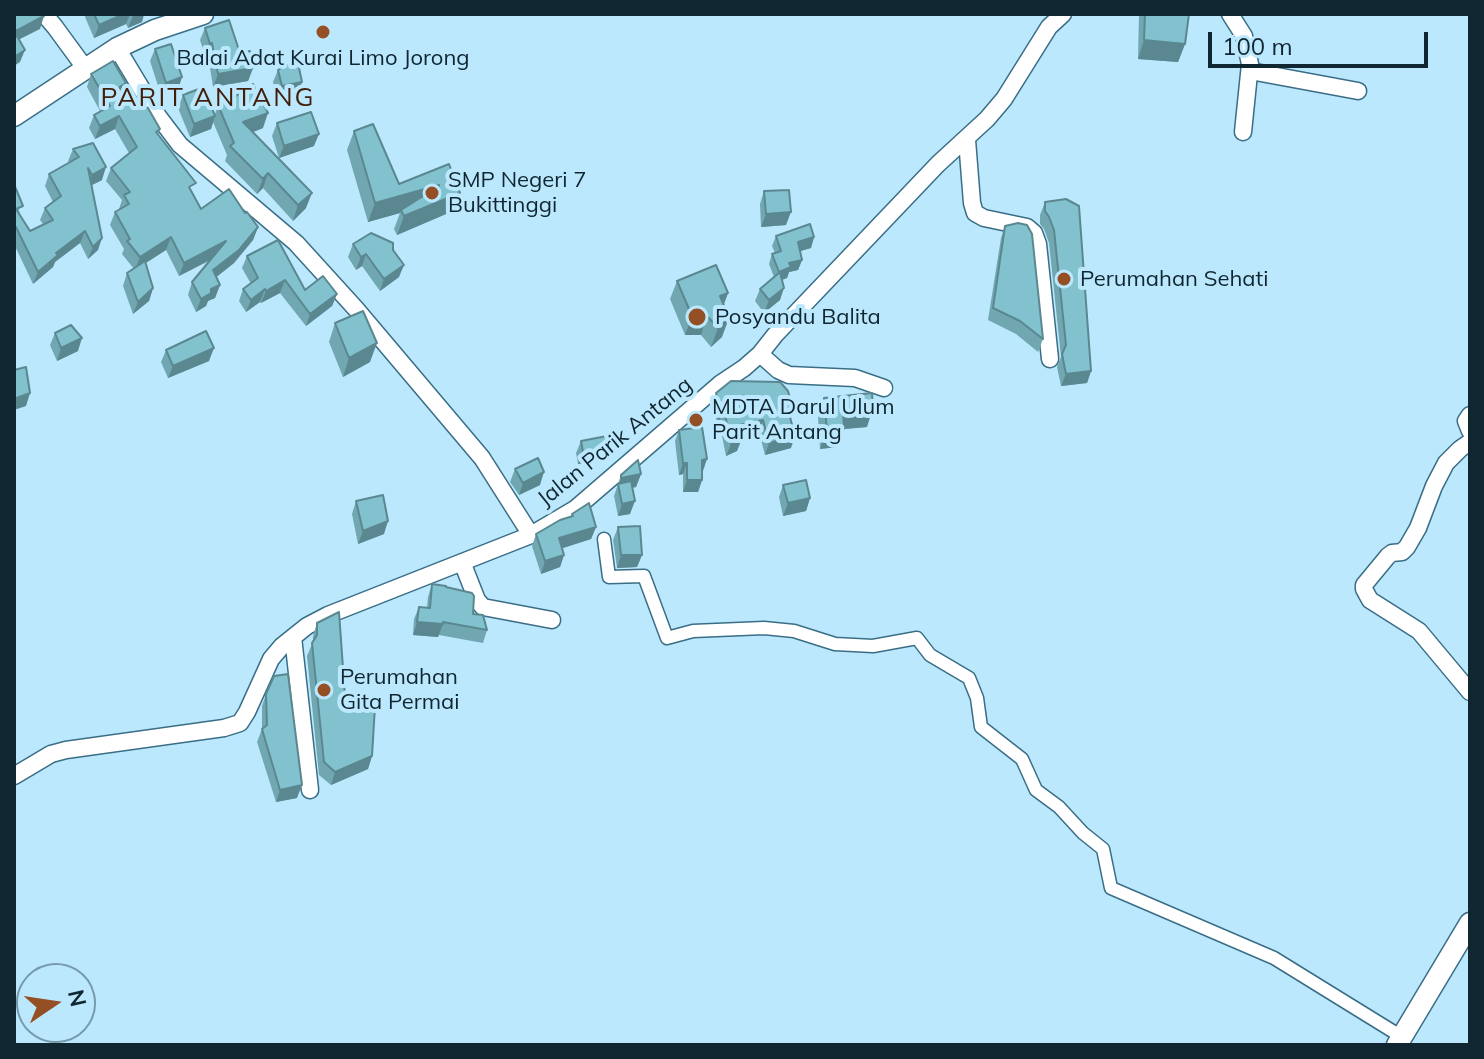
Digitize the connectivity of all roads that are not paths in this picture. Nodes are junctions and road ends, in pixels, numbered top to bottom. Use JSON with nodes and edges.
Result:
{"nodes":[{"id":1,"x":44,"y":14,"type":"edge"},
{"id":2,"x":203,"y":14,"type":"edge"},
{"id":3,"x":1063,"y":14,"type":"edge"},
{"id":4,"x":1230,"y":14,"type":"edge"},
{"id":5,"x":117,"y":48,"type":"junction"},
{"id":6,"x":85,"y":68,"type":"junction"},
{"id":7,"x":1250,"y":71,"type":"junction"},
{"id":8,"x":1358,"y":91,"type":"dead end"},
{"id":9,"x":14,"y":116,"type":"edge"},
{"id":10,"x":1243,"y":132,"type":"dead end"},
{"id":11,"x":967,"y":140,"type":"junction"},
{"id":12,"x":760,"y":354,"type":"junction"},
{"id":13,"x":1050,"y":359,"type":"dead end"},
{"id":14,"x":884,"y":388,"type":"dead end"},
{"id":15,"x":1470,"y":415,"type":"edge"},
{"id":16,"x":1470,"y":431,"type":"edge"},
{"id":17,"x":1470,"y":442,"type":"edge"},
{"id":18,"x":531,"y":535,"type":"junction"},
{"id":19,"x":604,"y":539,"type":"dead end"},
{"id":20,"x":462,"y":562,"type":"junction"},
{"id":21,"x":552,"y":620,"type":"dead end"},
{"id":22,"x":293,"y":637,"type":"junction"},
{"id":23,"x":1470,"y":692,"type":"edge"},
{"id":24,"x":14,"y":776,"type":"edge"},
{"id":25,"x":310,"y":790,"type":"dead end"},
{"id":26,"x":1470,"y":923,"type":"edge"},
{"id":27,"x":1399,"y":1041,"type":"edge"}],
"edges":[{"from":1,"to":6,"type":"street"},
{"from":2,"to":5,"type":"street"},
{"from":3,"to":11,"type":"street","name":"Jalan Parik Antang"},
{"from":4,"to":7,"type":"street"},
{"from":5,"to":6,"type":"street"},
{"from":5,"to":18,"type":"street"},
{"from":6,"to":9,"type":"street"},
{"from":7,"to":8,"type":"street"},
{"from":7,"to":10,"type":"street"},
{"from":11,"to":12,"type":"street","name":"Jalan Parik Antang"},
{"from":11,"to":13,"type":"street"},
{"from":12,"to":14,"type":"street"},
{"from":12,"to":18,"type":"street","name":"Jalan Parik Antang"},
{"from":15,"to":16,"type":"street"},
{"from":17,"to":23,"type":"street"},
{"from":18,"to":20,"type":"street","name":"Jalan Parik Antang"},
{"from":19,"to":27,"type":"street"},
{"from":20,"to":21,"type":"street"},
{"from":20,"to":22,"type":"street","name":"Jalan Parik Antang"},
{"from":22,"to":24,"type":"street","name":"Jalan Parik Antang"},
{"from":22,"to":25,"type":"street"},
{"from":26,"to":27,"type":"street"}]}
